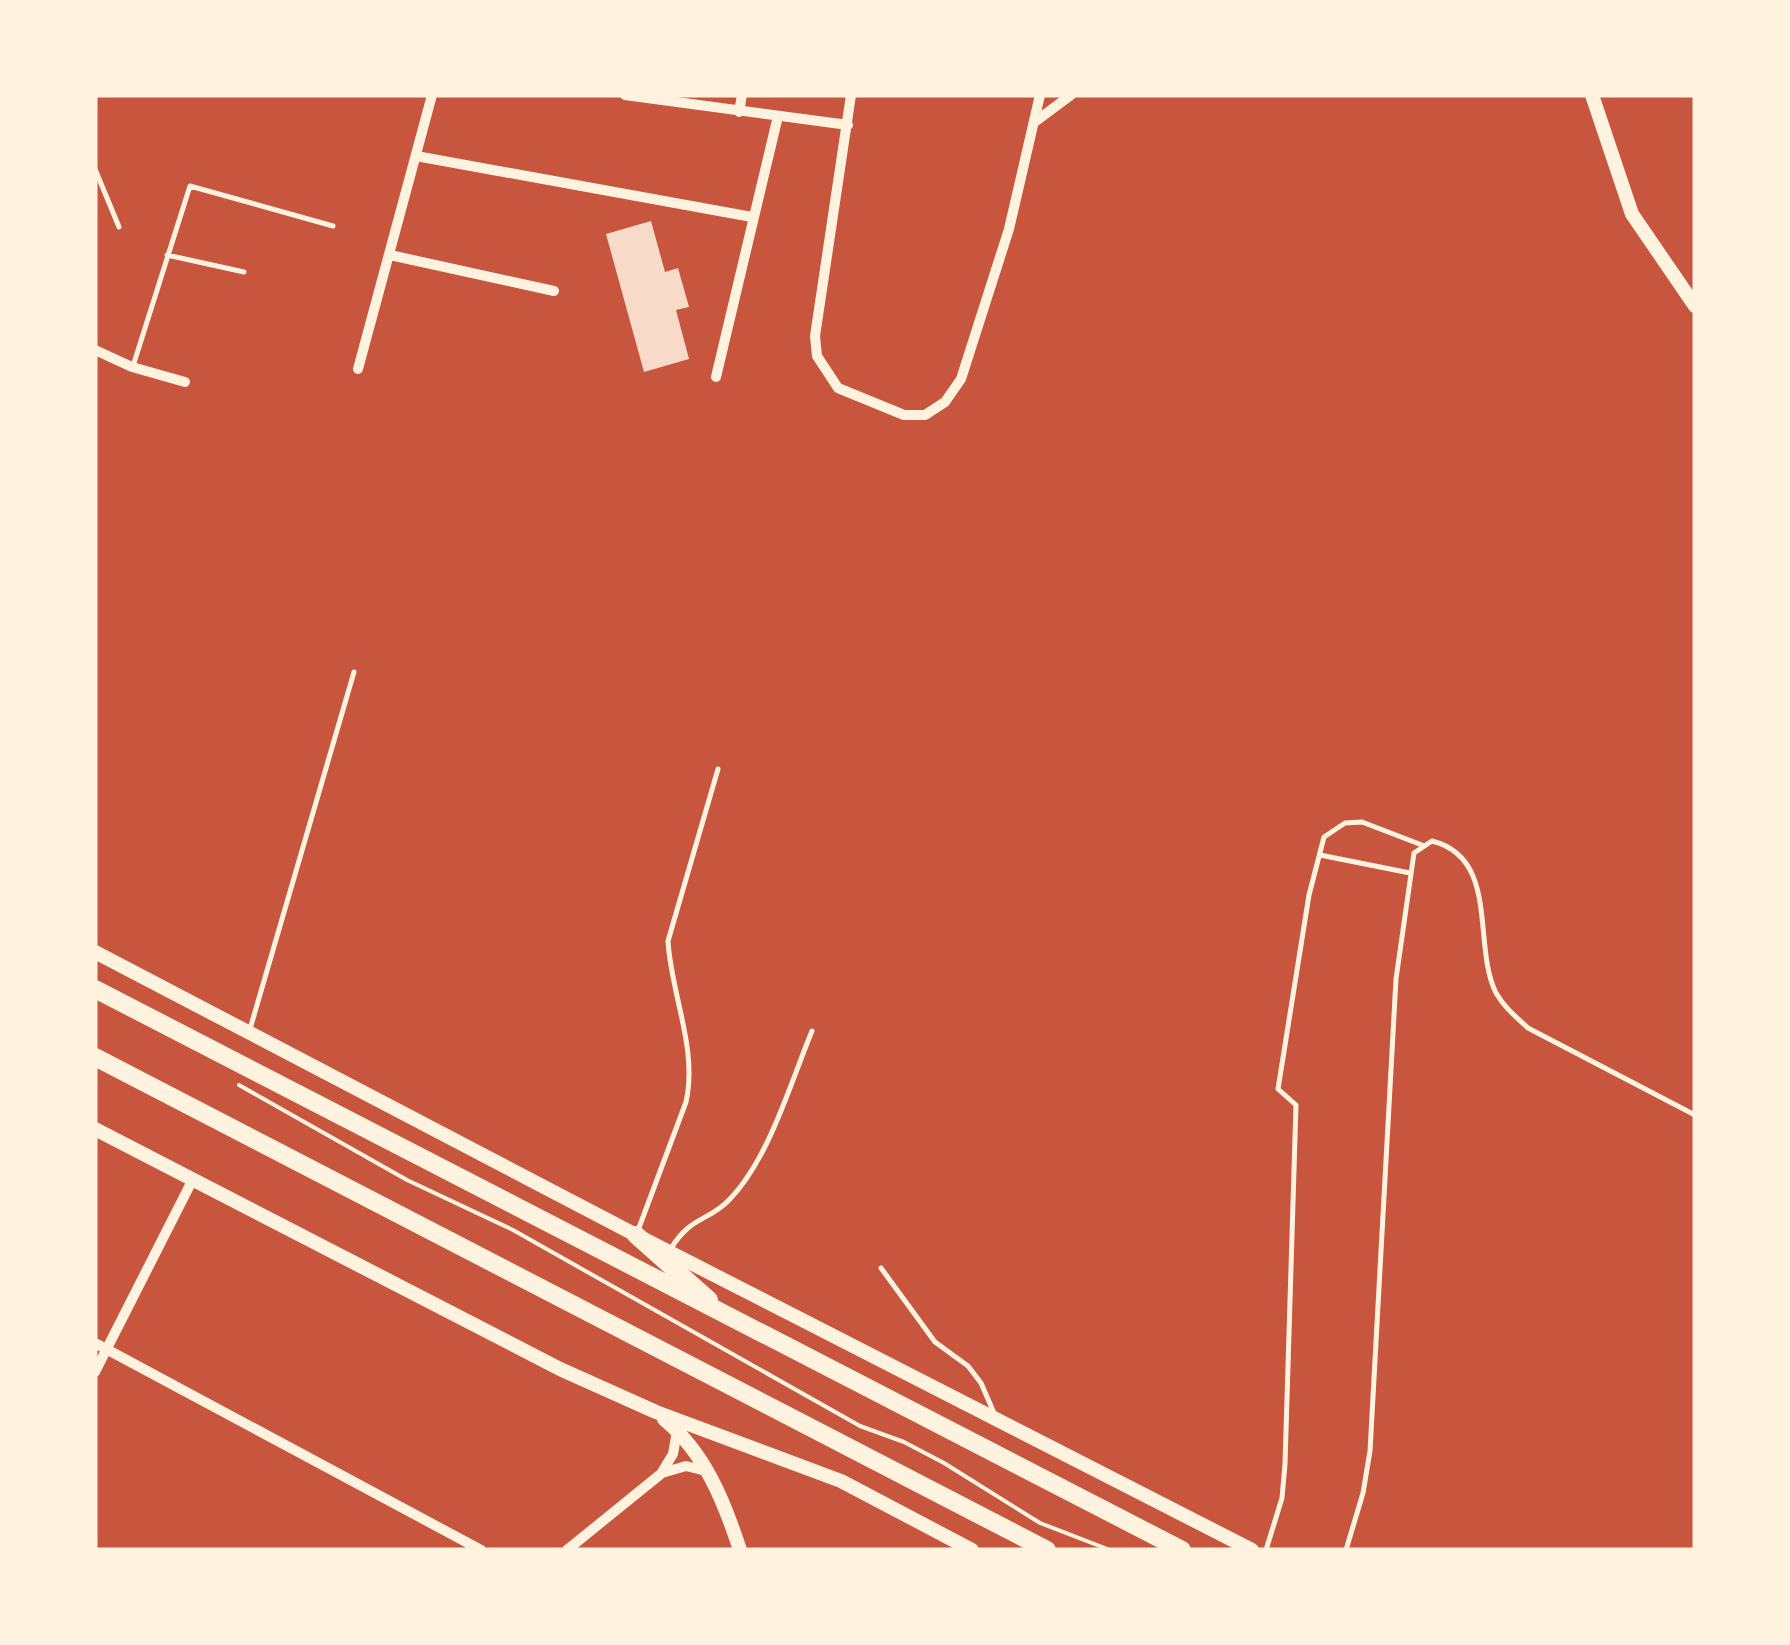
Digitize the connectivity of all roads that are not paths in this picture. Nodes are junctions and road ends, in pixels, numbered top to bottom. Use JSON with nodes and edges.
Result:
{"nodes":[{"id":1,"x":432,"y":95,"type":"edge"},
{"id":2,"x":624,"y":95,"type":"edge"},
{"id":3,"x":742,"y":95,"type":"edge"},
{"id":4,"x":852,"y":95,"type":"edge"},
{"id":5,"x":1040,"y":95,"type":"edge"},
{"id":6,"x":1071,"y":95,"type":"edge"},
{"id":7,"x":1592,"y":95,"type":"edge"},
{"id":8,"x":664,"y":99,"type":"edge"},
{"id":9,"x":739,"y":112,"type":"junction"},
{"id":10,"x":778,"y":116,"type":"junction"},
{"id":11,"x":1036,"y":121,"type":"junction"},
{"id":12,"x":848,"y":125,"type":"junction"},
{"id":13,"x":416,"y":156,"type":"junction"},
{"id":14,"x":95,"y":169,"type":"edge"},
{"id":15,"x":752,"y":217,"type":"junction"},
{"id":16,"x":333,"y":226,"type":"dead end"},
{"id":17,"x":119,"y":227,"type":"dead end"},
{"id":18,"x":167,"y":255,"type":"junction"},
{"id":19,"x":390,"y":255,"type":"junction"},
{"id":20,"x":244,"y":272,"type":"dead end"},
{"id":21,"x":554,"y":290,"type":"dead end"},
{"id":22,"x":1695,"y":306,"type":"edge"},
{"id":23,"x":95,"y":350,"type":"edge"},
{"id":24,"x":132,"y":367,"type":"junction"},
{"id":25,"x":358,"y":369,"type":"dead end"},
{"id":26,"x":716,"y":377,"type":"dead end"},
{"id":27,"x":185,"y":382,"type":"dead end"},
{"id":28,"x":354,"y":672,"type":"dead end"},
{"id":29,"x":718,"y":769,"type":"dead end"},
{"id":30,"x":1422,"y":845,"type":"junction"},
{"id":31,"x":1319,"y":854,"type":"junction"},
{"id":32,"x":1410,"y":872,"type":"junction"},
{"id":33,"x":95,"y":952,"type":"edge"},
{"id":34,"x":95,"y":989,"type":"edge"},
{"id":35,"x":812,"y":1031,"type":"dead end"},
{"id":36,"x":249,"y":1032,"type":"junction"},
{"id":37,"x":95,"y":1057,"type":"edge"},
{"id":38,"x":1695,"y":1115,"type":"edge"},
{"id":39,"x":95,"y":1129,"type":"edge"},
{"id":40,"x":193,"y":1180,"type":"junction"},
{"id":41,"x":636,"y":1235,"type":"junction"},
{"id":42,"x":669,"y":1252,"type":"junction"},
{"id":43,"x":881,"y":1268,"type":"dead end"},
{"id":44,"x":732,"y":1320,"type":"junction"},
{"id":45,"x":95,"y":1343,"type":"edge"},
{"id":46,"x":107,"y":1349,"type":"junction"},
{"id":47,"x":95,"y":1372,"type":"edge"},
{"id":48,"x":656,"y":1412,"type":"junction"},
{"id":49,"x":995,"y":1416,"type":"junction"},
{"id":50,"x":677,"y":1431,"type":"junction"},
{"id":51,"x":706,"y":1471,"type":"junction"},
{"id":52,"x":662,"y":1473,"type":"junction"},
{"id":53,"x":482,"y":1550,"type":"edge"},
{"id":54,"x":567,"y":1550,"type":"edge"},
{"id":55,"x":740,"y":1550,"type":"edge"},
{"id":56,"x":972,"y":1550,"type":"edge"},
{"id":57,"x":1048,"y":1550,"type":"edge"},
{"id":58,"x":1182,"y":1550,"type":"edge"},
{"id":59,"x":1252,"y":1550,"type":"edge"},
{"id":60,"x":1266,"y":1550,"type":"edge"},
{"id":61,"x":1346,"y":1550,"type":"edge"}],
"edges":[{"from":1,"to":13,"type":"street"},
{"from":2,"to":8,"type":"street"},
{"from":3,"to":9,"type":"street"},
{"from":4,"to":12,"type":"street"},
{"from":5,"to":11,"type":"street"},
{"from":6,"to":11,"type":"street"},
{"from":7,"to":22,"type":"street"},
{"from":8,"to":9,"type":"street"},
{"from":9,"to":10,"type":"street"},
{"from":10,"to":12,"type":"street"},
{"from":10,"to":15,"type":"street"},
{"from":11,"to":12,"type":"street"},
{"from":13,"to":15,"type":"street"},
{"from":13,"to":19,"type":"street"},
{"from":14,"to":17,"type":"lane"},
{"from":15,"to":26,"type":"street"},
{"from":16,"to":18,"type":"lane"},
{"from":18,"to":20,"type":"lane"},
{"from":18,"to":24,"type":"lane"},
{"from":19,"to":21,"type":"street"},
{"from":19,"to":25,"type":"street"},
{"from":23,"to":24,"type":"street"},
{"from":24,"to":27,"type":"street"},
{"from":28,"to":36,"type":"lane"},
{"from":29,"to":41,"type":"lane"},
{"from":30,"to":31,"type":"lane"},
{"from":30,"to":32,"type":"lane"},
{"from":30,"to":38,"type":"lane"},
{"from":31,"to":32,"type":"lane"},
{"from":31,"to":60,"type":"lane"},
{"from":32,"to":61,"type":"lane"},
{"from":33,"to":36,"type":"street"},
{"from":34,"to":44,"type":"main road"},
{"from":35,"to":42,"type":"lane"},
{"from":36,"to":41,"type":"street"},
{"from":37,"to":57,"type":"main road"},
{"from":39,"to":40,"type":"street"},
{"from":40,"to":46,"type":"street"},
{"from":40,"to":48,"type":"street"},
{"from":41,"to":42,"type":"street"},
{"from":41,"to":44,"type":"main road"},
{"from":42,"to":49,"type":"street"},
{"from":43,"to":49,"type":"lane"},
{"from":44,"to":58,"type":"main road"},
{"from":45,"to":46,"type":"street"},
{"from":46,"to":47,"type":"street"},
{"from":46,"to":53,"type":"street"},
{"from":48,"to":50,"type":"street"},
{"from":48,"to":56,"type":"street"},
{"from":49,"to":59,"type":"street"},
{"from":50,"to":51,"type":"street"},
{"from":50,"to":52,"type":"street"},
{"from":51,"to":52,"type":"street"},
{"from":51,"to":55,"type":"street"},
{"from":52,"to":54,"type":"street"}]}
